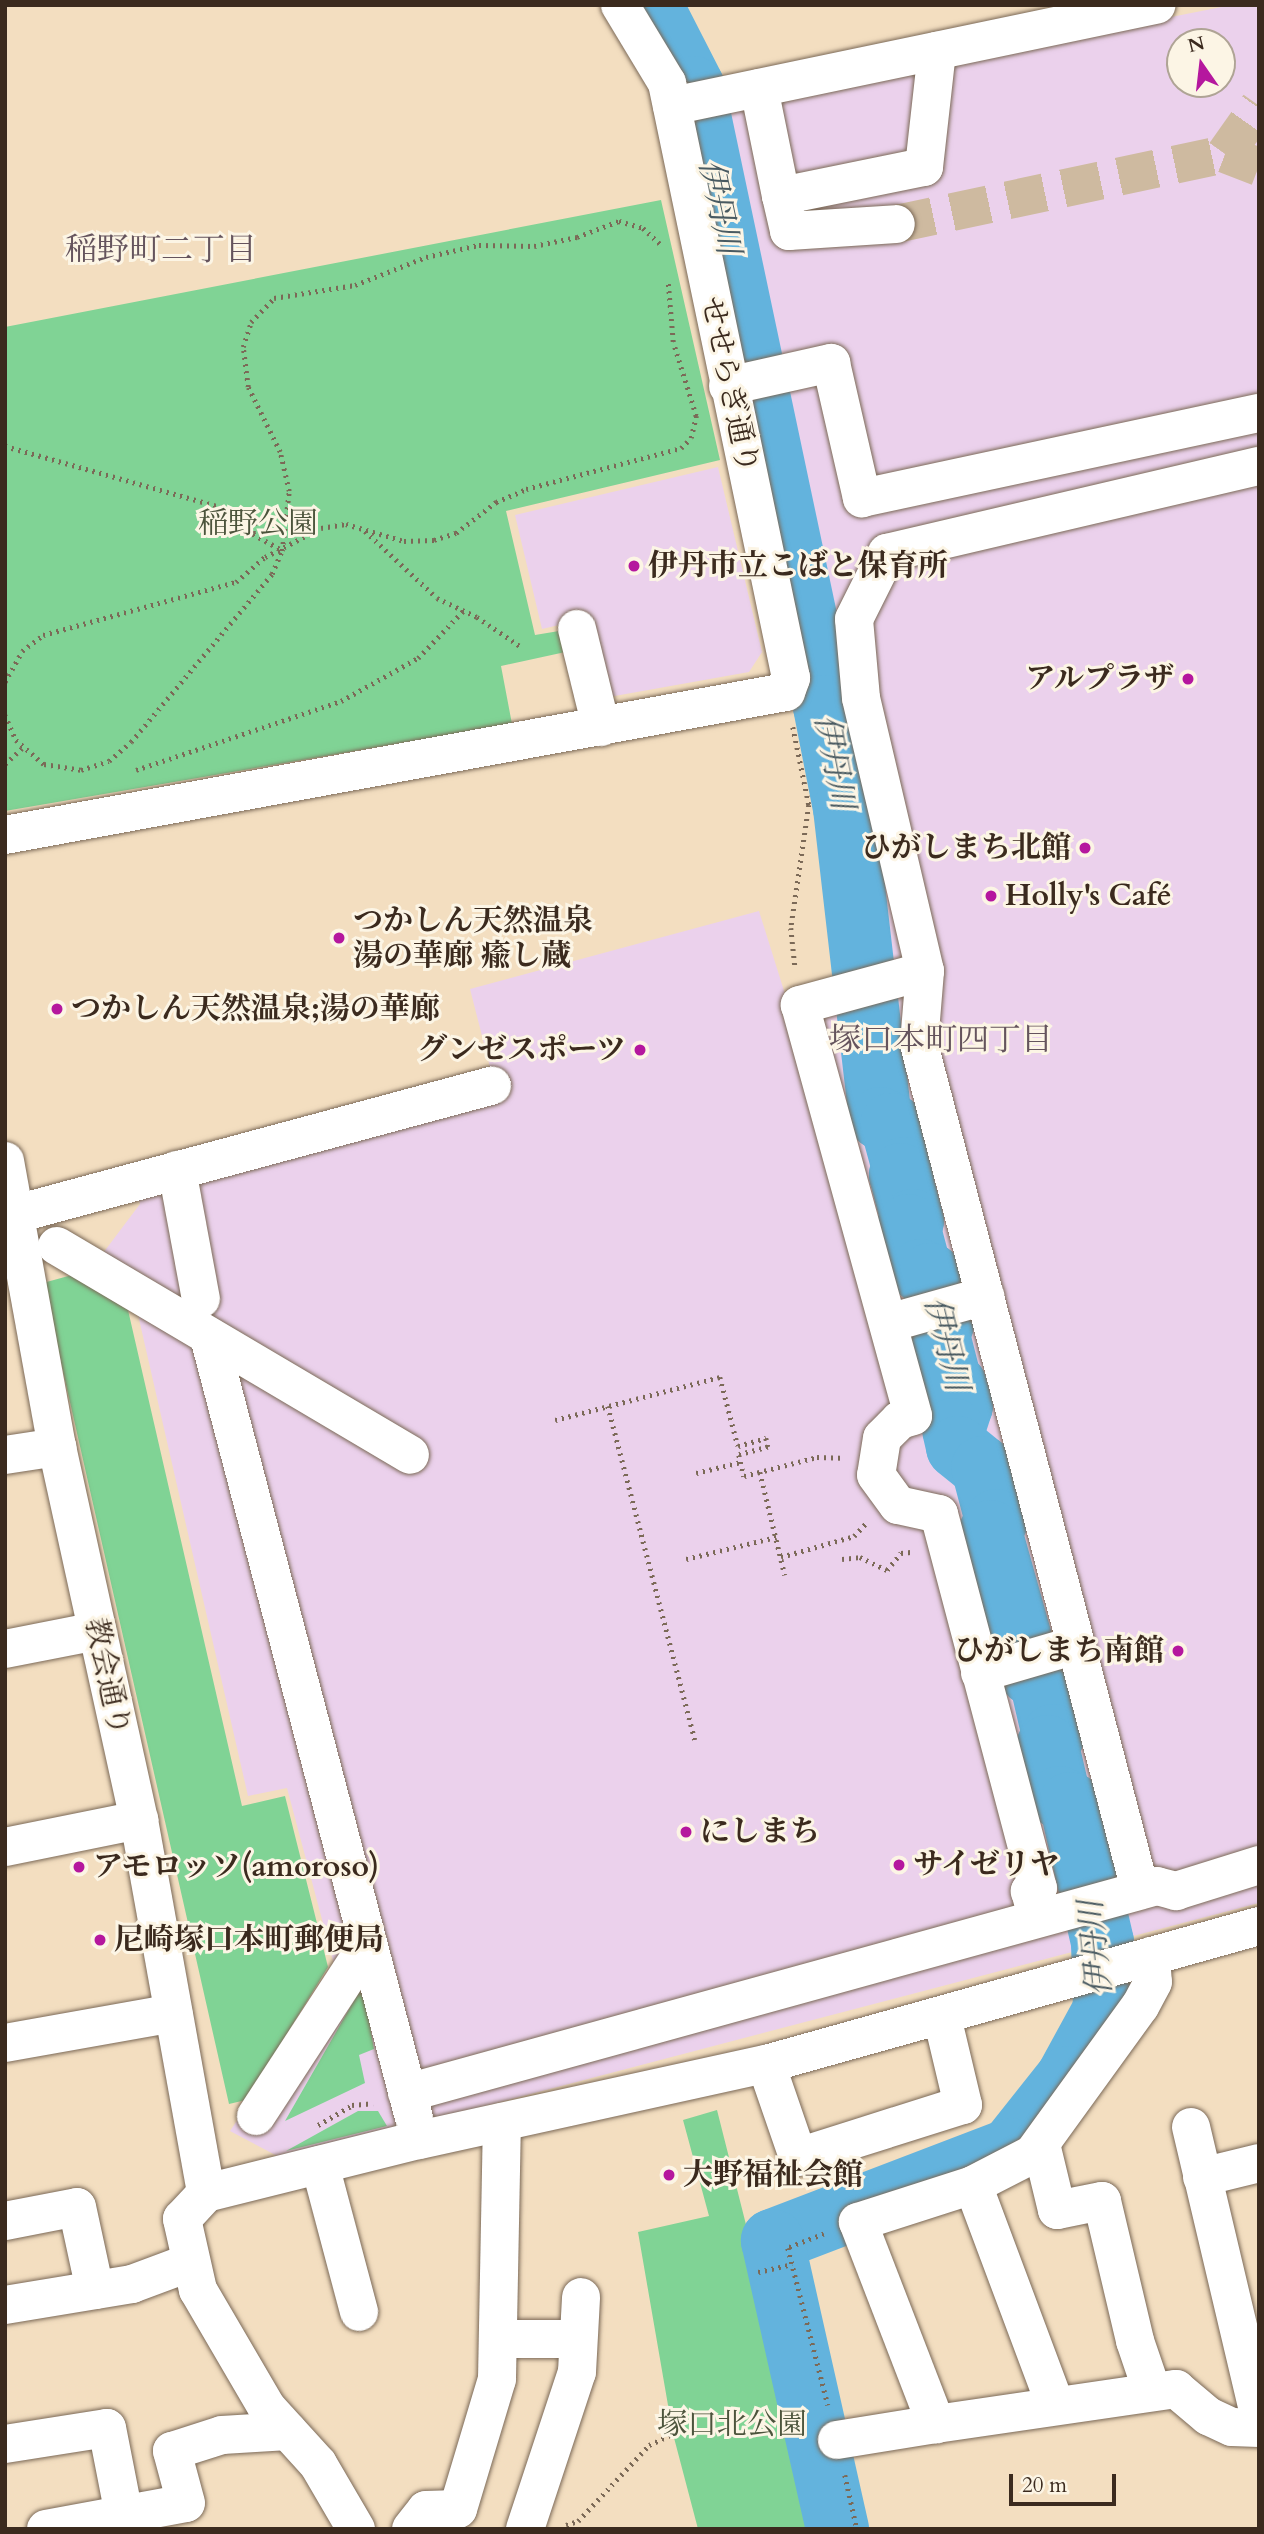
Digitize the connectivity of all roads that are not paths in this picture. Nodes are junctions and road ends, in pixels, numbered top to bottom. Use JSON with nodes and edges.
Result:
{"nodes":[{"id":1,"x":620,"y":5,"type":"edge"},
{"id":2,"x":1157,"y":5,"type":"edge"},
{"id":3,"x":937,"y":51,"type":"junction"},
{"id":4,"x":759,"y":88,"type":"junction"},
{"id":5,"x":687,"y":103,"type":"junction"},
{"id":6,"x":781,"y":196,"type":"junction"},
{"id":7,"x":896,"y":224,"type":"tunnel mouth"},
{"id":8,"x":746,"y":382,"type":"junction"},
{"id":9,"x":1259,"y":413,"type":"edge"},
{"id":10,"x":1259,"y":466,"type":"edge"},
{"id":11,"x":577,"y":629,"type":"dead end"},
{"id":12,"x":601,"y":727,"type":"junction"},
{"id":13,"x":5,"y":835,"type":"edge"},
{"id":14,"x":911,"y":974,"type":"junction"},
{"id":15,"x":492,"y":1086,"type":"dead end"},
{"id":16,"x":5,"y":1161,"type":"edge"},
{"id":17,"x":177,"y":1170,"type":"junction"},
{"id":18,"x":12,"y":1210,"type":"edge"},
{"id":19,"x":57,"y":1246,"type":"dead end"},
{"id":20,"x":985,"y":1296,"type":"junction"},
{"id":21,"x":201,"y":1299,"type":"dead end"},
{"id":22,"x":889,"y":1323,"type":"junction"},
{"id":23,"x":209,"y":1337,"type":"junction"},
{"id":24,"x":57,"y":1447,"type":"junction"},
{"id":25,"x":5,"y":1455,"type":"edge"},
{"id":26,"x":410,"y":1455,"type":"dead end"},
{"id":27,"x":97,"y":1631,"type":"junction"},
{"id":28,"x":1076,"y":1645,"type":"junction"},
{"id":29,"x":5,"y":1649,"type":"edge"},
{"id":30,"x":981,"y":1673,"type":"junction"},
{"id":31,"x":139,"y":1820,"type":"junction"},
{"id":32,"x":5,"y":1847,"type":"edge"},
{"id":33,"x":1259,"y":1865,"type":"edge"},
{"id":34,"x":1129,"y":1890,"type":"junction"},
{"id":35,"x":1049,"y":1910,"type":"junction"},
{"id":36,"x":1259,"y":1926,"type":"edge"},
{"id":37,"x":369,"y":1944,"type":"junction"},
{"id":38,"x":1141,"y":1959,"type":"junction"},
{"id":39,"x":173,"y":2013,"type":"junction"},
{"id":40,"x":942,"y":2017,"type":"junction"},
{"id":41,"x":5,"y":2043,"type":"edge"},
{"id":42,"x":766,"y":2064,"type":"junction"},
{"id":43,"x":407,"y":2093,"type":"junction"},
{"id":44,"x":256,"y":2116,"type":"dead end"},
{"id":45,"x":502,"y":2122,"type":"junction"},
{"id":46,"x":1191,"y":2127,"type":"dead end"},
{"id":47,"x":419,"y":2140,"type":"junction"},
{"id":48,"x":1041,"y":2144,"type":"junction"},
{"id":49,"x":1259,"y":2163,"type":"edge"},
{"id":50,"x":320,"y":2165,"type":"junction"},
{"id":51,"x":1202,"y":2177,"type":"junction"},
{"id":52,"x":973,"y":2185,"type":"junction"},
{"id":53,"x":206,"y":2193,"type":"junction"},
{"id":54,"x":5,"y":2221,"type":"edge"},
{"id":55,"x":191,"y":2262,"type":"junction"},
{"id":56,"x":96,"y":2290,"type":"junction"},
{"id":57,"x":581,"y":2297,"type":"dead end"},
{"id":58,"x":5,"y":2305,"type":"edge"},
{"id":59,"x":1245,"y":2305,"type":"edge"},
{"id":60,"x":359,"y":2312,"type":"dead end"},
{"id":61,"x":499,"y":2339,"type":"junction"},
{"id":62,"x":577,"y":2339,"type":"junction"},
{"id":63,"x":1152,"y":2390,"type":"junction"},
{"id":64,"x":1055,"y":2404,"type":"junction"},
{"id":65,"x":1259,"y":2414,"type":"edge"},
{"id":66,"x":936,"y":2424,"type":"junction"},
{"id":67,"x":1259,"y":2428,"type":"edge"},
{"id":68,"x":288,"y":2431,"type":"junction"},
{"id":69,"x":837,"y":2440,"type":"road end"},
{"id":70,"x":5,"y":2444,"type":"edge"},
{"id":71,"x":124,"y":2515,"type":"junction"},
{"id":72,"x":46,"y":2529,"type":"edge"},
{"id":73,"x":356,"y":2529,"type":"edge"},
{"id":74,"x":411,"y":2529,"type":"edge"},
{"id":75,"x":525,"y":2529,"type":"edge"}],
"edges":[{"from":1,"to":5,"type":"street","name":"せせらぎ通り"},
{"from":2,"to":3,"type":"street"},
{"from":3,"to":4,"type":"street"},
{"from":3,"to":6,"type":"street"},
{"from":4,"to":5,"type":"street"},
{"from":4,"to":6,"type":"street"},
{"from":5,"to":8,"type":"street","name":"せせらぎ通り"},
{"from":6,"to":7,"type":"street"},
{"from":8,"to":9,"type":"street"},
{"from":8,"to":12,"type":"street","name":"せせらぎ通り"},
{"from":10,"to":14,"type":"street"},
{"from":11,"to":12,"type":"street"},
{"from":12,"to":13,"type":"street"},
{"from":14,"to":20,"type":"street"},
{"from":14,"to":22,"type":"street"},
{"from":15,"to":17,"type":"street"},
{"from":16,"to":18,"type":"street","name":"教会通り"},
{"from":17,"to":18,"type":"street"},
{"from":17,"to":21,"type":"street"},
{"from":18,"to":24,"type":"street","name":"教会通り"},
{"from":19,"to":23,"type":"street"},
{"from":20,"to":22,"type":"street"},
{"from":20,"to":28,"type":"street"},
{"from":22,"to":30,"type":"street"},
{"from":23,"to":26,"type":"street"},
{"from":23,"to":37,"type":"street"},
{"from":24,"to":25,"type":"street"},
{"from":24,"to":27,"type":"street","name":"教会通り"},
{"from":27,"to":29,"type":"street"},
{"from":27,"to":31,"type":"street","name":"教会通り"},
{"from":28,"to":30,"type":"street"},
{"from":28,"to":34,"type":"street"},
{"from":30,"to":35,"type":"street"},
{"from":31,"to":32,"type":"street"},
{"from":31,"to":39,"type":"street","name":"教会通り"},
{"from":33,"to":34,"type":"street"},
{"from":34,"to":35,"type":"street"},
{"from":35,"to":43,"type":"street"},
{"from":36,"to":38,"type":"street"},
{"from":37,"to":43,"type":"street"},
{"from":37,"to":44,"type":"street"},
{"from":38,"to":40,"type":"street"},
{"from":38,"to":48,"type":"street"},
{"from":39,"to":41,"type":"street"},
{"from":39,"to":53,"type":"street","name":"教会通り"},
{"from":40,"to":42,"type":"street"},
{"from":40,"to":42,"type":"street"},
{"from":42,"to":45,"type":"street"},
{"from":43,"to":47,"type":"street"},
{"from":45,"to":47,"type":"street"},
{"from":45,"to":61,"type":"street"},
{"from":46,"to":51,"type":"street"},
{"from":47,"to":50,"type":"street"},
{"from":48,"to":52,"type":"street"},
{"from":48,"to":63,"type":"street"},
{"from":49,"to":51,"type":"street"},
{"from":50,"to":53,"type":"street"},
{"from":50,"to":60,"type":"street"},
{"from":51,"to":59,"type":"street"},
{"from":52,"to":64,"type":"street"},
{"from":52,"to":66,"type":"street"},
{"from":53,"to":55,"type":"street"},
{"from":54,"to":56,"type":"street"},
{"from":55,"to":56,"type":"street"},
{"from":55,"to":68,"type":"street"},
{"from":56,"to":58,"type":"street"},
{"from":57,"to":62,"type":"street"},
{"from":59,"to":65,"type":"street"},
{"from":61,"to":62,"type":"street"},
{"from":61,"to":74,"type":"street"},
{"from":62,"to":75,"type":"street"},
{"from":63,"to":64,"type":"street"},
{"from":63,"to":67,"type":"street"},
{"from":64,"to":66,"type":"street"},
{"from":66,"to":69,"type":"street"},
{"from":68,"to":71,"type":"street"},
{"from":68,"to":73,"type":"street"},
{"from":70,"to":71,"type":"street"},
{"from":71,"to":72,"type":"street"}]}
